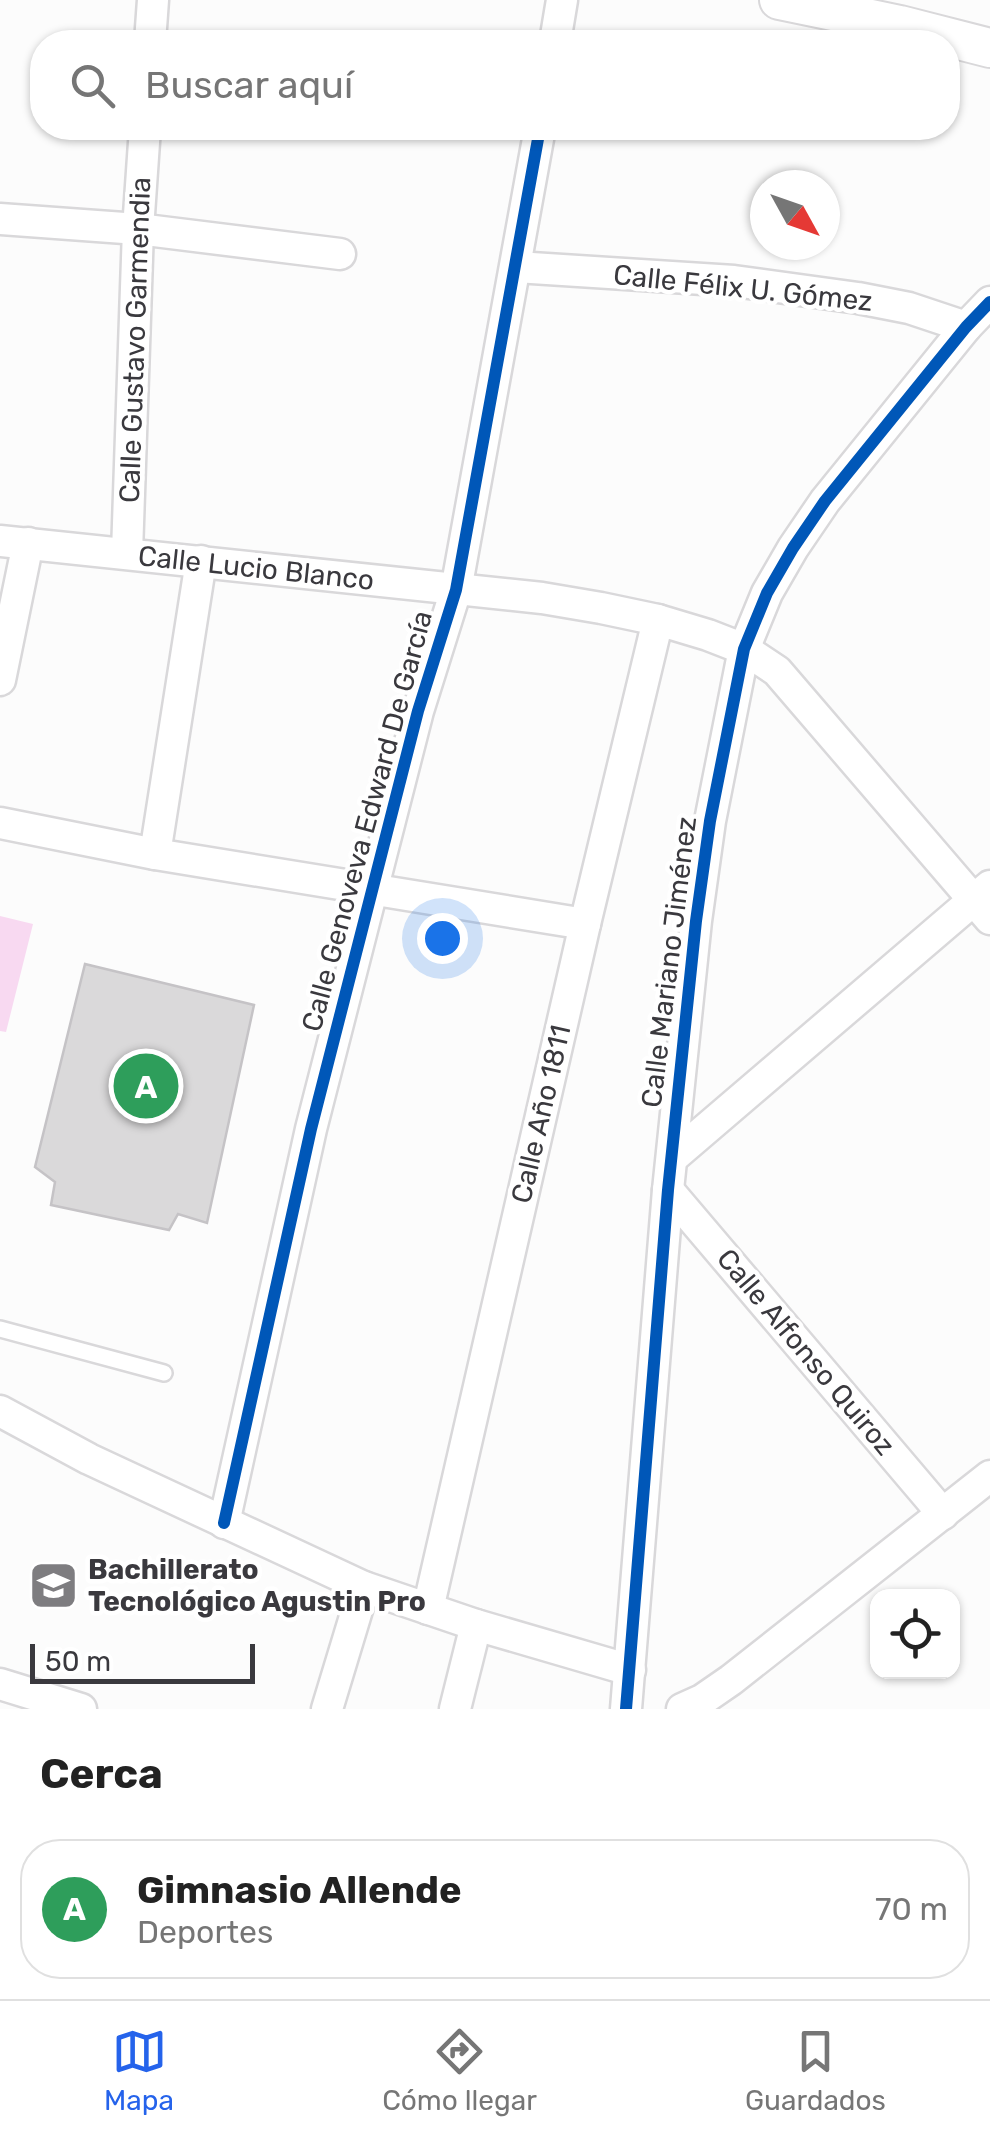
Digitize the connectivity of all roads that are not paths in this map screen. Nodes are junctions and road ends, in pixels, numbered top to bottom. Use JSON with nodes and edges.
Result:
{"nodes":[{"id":1,"x":153,"y":0,"type":"edge"},
{"id":2,"x":562,"y":0,"type":"edge"},
{"id":3,"x":779,"y":0,"type":"edge"},
{"id":4,"x":151,"y":30,"type":"edge"},
{"id":5,"x":557,"y":30,"type":"edge"},
{"id":6,"x":920,"y":30,"type":"edge"},
{"id":7,"x":960,"y":40,"type":"edge"},
{"id":8,"x":990,"y":48,"type":"edge"},
{"id":9,"x":143,"y":140,"type":"edge"},
{"id":10,"x":538,"y":140,"type":"edge"},
{"id":11,"x":0,"y":219,"type":"edge"},
{"id":12,"x":138,"y":229,"type":"junction"},
{"id":13,"x":340,"y":254,"type":"dead end"},
{"id":14,"x":516,"y":266,"type":"junction"},
{"id":15,"x":990,"y":302,"type":"edge"},
{"id":16,"x":966,"y":327,"type":"junction"},
{"id":17,"x":14,"y":542,"type":"edge"},
{"id":18,"x":127,"y":553,"type":"junction"},
{"id":19,"x":201,"y":560,"type":"junction"},
{"id":20,"x":456,"y":590,"type":"junction"},
{"id":21,"x":658,"y":620,"type":"junction"},
{"id":22,"x":744,"y":649,"type":"junction"},
{"id":23,"x":0,"y":680,"type":"edge"},
{"id":24,"x":0,"y":823,"type":"edge"},
{"id":25,"x":155,"y":854,"type":"junction"},
{"id":26,"x":372,"y":889,"type":"junction"},
{"id":27,"x":984,"y":902,"type":"edge"},
{"id":28,"x":584,"y":924,"type":"junction"},
{"id":29,"x":672,"y":1158,"type":"junction"},
{"id":30,"x":668,"y":1190,"type":"junction"},
{"id":31,"x":0,"y":1329,"type":"edge"},
{"id":32,"x":164,"y":1373,"type":"dead end"},
{"id":33,"x":0,"y":1412,"type":"edge"},
{"id":34,"x":990,"y":1476,"type":"edge"},
{"id":35,"x":943,"y":1514,"type":"junction"},
{"id":36,"x":224,"y":1523,"type":"junction"},
{"id":37,"x":364,"y":1587,"type":"junction"},
{"id":38,"x":428,"y":1609,"type":"junction"},
{"id":39,"x":476,"y":1625,"type":"junction"},
{"id":40,"x":630,"y":1670,"type":"junction"},
{"id":41,"x":0,"y":1684,"type":"edge"},
{"id":42,"x":81,"y":1709,"type":"edge"},
{"id":43,"x":327,"y":1709,"type":"edge"},
{"id":44,"x":455,"y":1709,"type":"edge"},
{"id":45,"x":626,"y":1709,"type":"edge"},
{"id":46,"x":682,"y":1709,"type":"edge"}],
"edges":[{"from":1,"to":4,"type":"street"},
{"from":2,"to":5,"type":"street"},
{"from":3,"to":6,"type":"street"},
{"from":7,"to":8,"type":"street"},
{"from":9,"to":12,"type":"street","name":"Calle Gustavo Garmendia"},
{"from":10,"to":14,"type":"street","name":"Calle Genoveva Edward De García"},
{"from":11,"to":12,"type":"street"},
{"from":12,"to":13,"type":"street"},
{"from":12,"to":18,"type":"street","name":"Calle Gustavo Garmendia"},
{"from":14,"to":16,"type":"street","name":"Calle Félix U. Gómez"},
{"from":14,"to":20,"type":"street","name":"Calle Genoveva Edward De García"},
{"from":15,"to":16,"type":"street","name":"Calle Mariano Jiménez"},
{"from":16,"to":22,"type":"street","name":"Calle Mariano Jiménez"},
{"from":17,"to":18,"type":"street","name":"Calle Lucio Blanco"},
{"from":17,"to":23,"type":"street"},
{"from":18,"to":19,"type":"street","name":"Calle Lucio Blanco"},
{"from":19,"to":20,"type":"street","name":"Calle Lucio Blanco"},
{"from":19,"to":25,"type":"street"},
{"from":20,"to":21,"type":"street","name":"Calle Lucio Blanco"},
{"from":20,"to":26,"type":"street","name":"Calle Genoveva Edward De García"},
{"from":21,"to":22,"type":"street","name":"Calle Lucio Blanco"},
{"from":21,"to":28,"type":"street","name":"Calle Año 1811"},
{"from":22,"to":27,"type":"street","name":"Calle Lucio Blanco"},
{"from":22,"to":29,"type":"street","name":"Calle Mariano Jiménez"},
{"from":24,"to":25,"type":"street"},
{"from":25,"to":26,"type":"street"},
{"from":26,"to":28,"type":"street"},
{"from":26,"to":36,"type":"street","name":"Calle Genoveva Edward De García"},
{"from":27,"to":29,"type":"street"},
{"from":28,"to":38,"type":"street","name":"Calle Año 1811"},
{"from":29,"to":30,"type":"street","name":"Calle Mariano Jiménez"},
{"from":30,"to":35,"type":"street","name":"Calle Alfonso Quiroz"},
{"from":30,"to":40,"type":"street","name":"Calle Mariano Jiménez"},
{"from":31,"to":32,"type":"lane"},
{"from":33,"to":36,"type":"street"},
{"from":34,"to":35,"type":"street"},
{"from":35,"to":46,"type":"street"},
{"from":36,"to":37,"type":"street"},
{"from":37,"to":38,"type":"street"},
{"from":37,"to":43,"type":"street"},
{"from":38,"to":39,"type":"street"},
{"from":39,"to":40,"type":"street"},
{"from":39,"to":44,"type":"street"},
{"from":40,"to":45,"type":"street","name":"Calle Mariano Jiménez"},
{"from":41,"to":42,"type":"street"}]}
